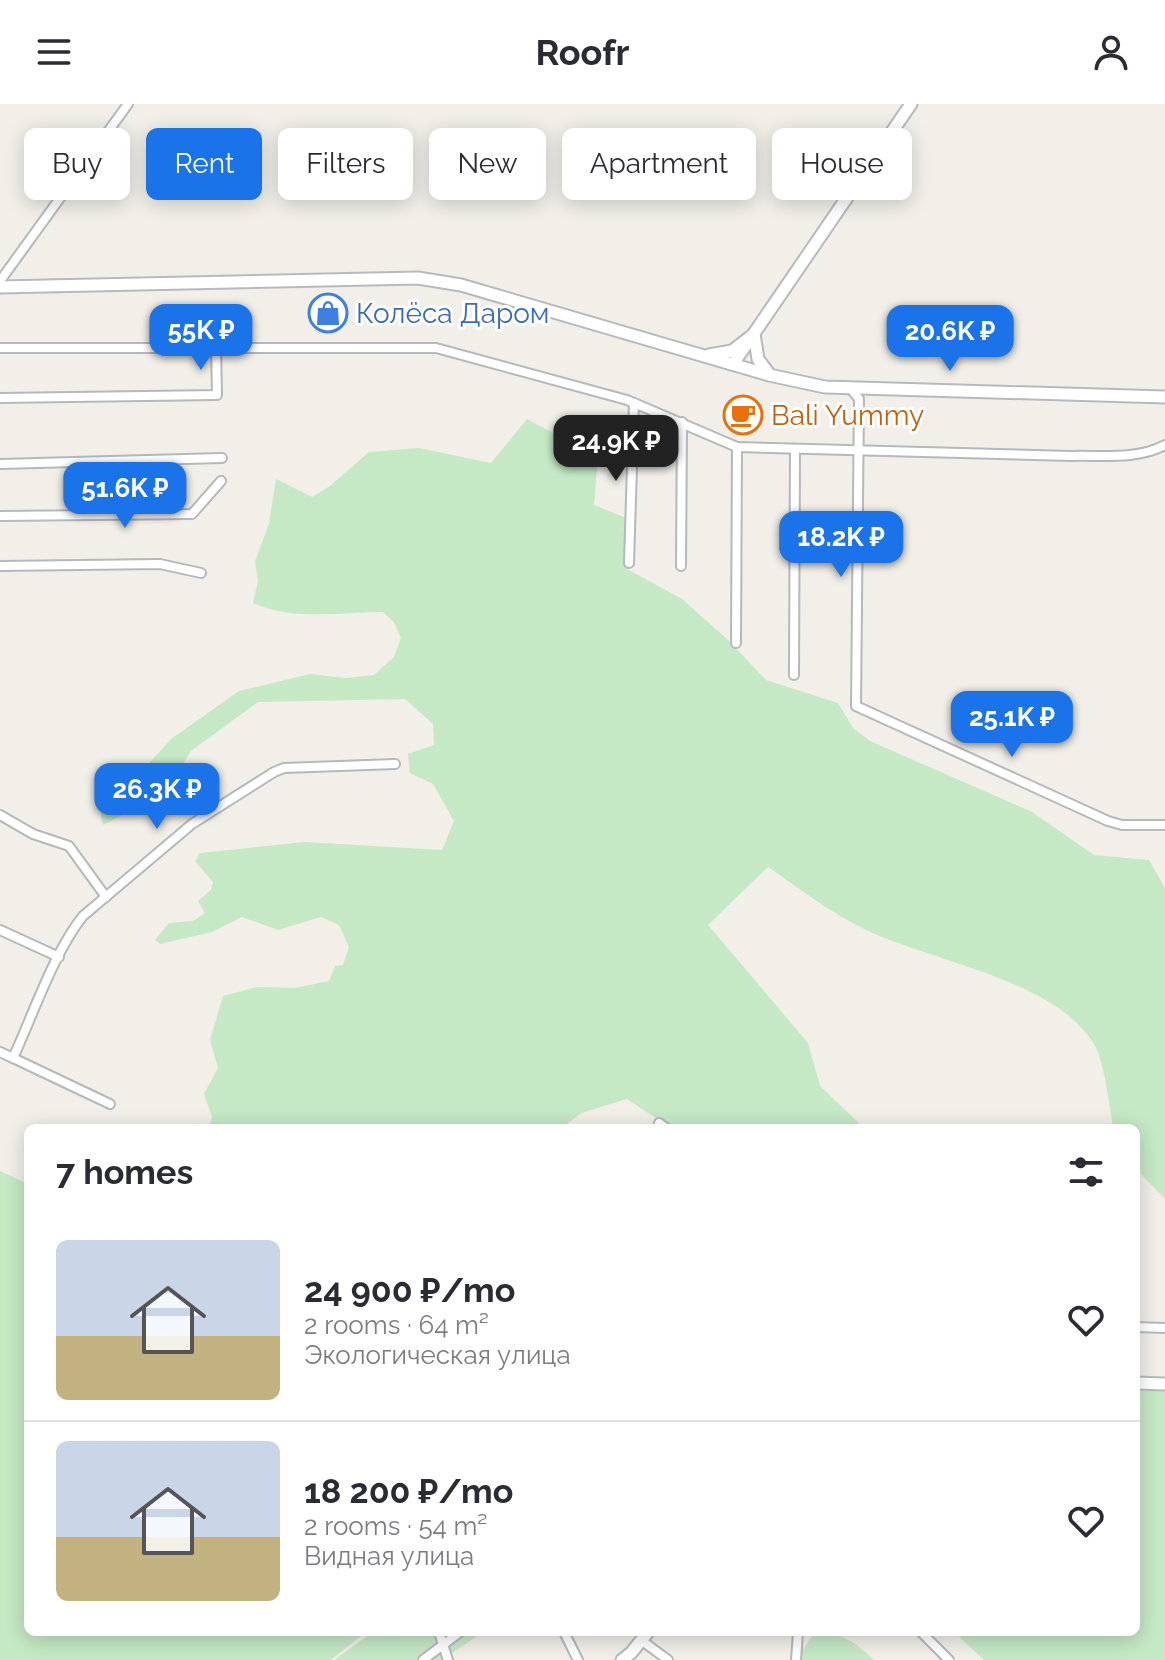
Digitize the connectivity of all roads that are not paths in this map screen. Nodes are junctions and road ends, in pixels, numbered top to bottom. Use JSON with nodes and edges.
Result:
{"nodes":[{"id":1,"x":128,"y":104,"type":"edge"},
{"id":2,"x":911,"y":104,"type":"edge"},
{"id":3,"x":0,"y":284,"type":"edge"},
{"id":4,"x":754,"y":334,"type":"junction"},
{"id":5,"x":216,"y":347,"type":"junction"},
{"id":6,"x":0,"y":348,"type":"edge"},
{"id":7,"x":704,"y":355,"type":"junction"},
{"id":8,"x":733,"y":364,"type":"junction"},
{"id":9,"x":769,"y":375,"type":"junction"},
{"id":10,"x":851,"y":389,"type":"junction"},
{"id":11,"x":1165,"y":397,"type":"edge"},
{"id":12,"x":0,"y":398,"type":"edge"},
{"id":13,"x":634,"y":403,"type":"junction"},
{"id":14,"x":682,"y":422,"type":"junction"},
{"id":15,"x":1165,"y":445,"type":"edge"},
{"id":16,"x":737,"y":447,"type":"junction"},
{"id":17,"x":795,"y":450,"type":"junction"},
{"id":18,"x":858,"y":451,"type":"junction"},
{"id":19,"x":222,"y":458,"type":"dead end"},
{"id":20,"x":0,"y":464,"type":"edge"},
{"id":21,"x":221,"y":481,"type":"dead end"},
{"id":22,"x":0,"y":516,"type":"edge"},
{"id":23,"x":629,"y":563,"type":"dead end"},
{"id":24,"x":0,"y":566,"type":"edge"},
{"id":25,"x":681,"y":566,"type":"dead end"},
{"id":26,"x":201,"y":573,"type":"dead end"},
{"id":27,"x":736,"y":643,"type":"dead end"},
{"id":28,"x":794,"y":675,"type":"dead end"},
{"id":29,"x":395,"y":764,"type":"dead end"},
{"id":30,"x":0,"y":815,"type":"edge"},
{"id":31,"x":1165,"y":825,"type":"edge"},
{"id":32,"x":106,"y":897,"type":"junction"},
{"id":33,"x":0,"y":930,"type":"edge"},
{"id":34,"x":59,"y":957,"type":"junction"},
{"id":35,"x":0,"y":1052,"type":"edge"},
{"id":36,"x":13,"y":1058,"type":"junction"},
{"id":37,"x":110,"y":1104,"type":"dead end"},
{"id":38,"x":1140,"y":1327,"type":"edge"},
{"id":39,"x":1165,"y":1328,"type":"edge"},
{"id":40,"x":1140,"y":1383,"type":"edge"},
{"id":41,"x":1165,"y":1384,"type":"edge"},
{"id":42,"x":440,"y":1636,"type":"edge"},
{"id":43,"x":455,"y":1636,"type":"edge"},
{"id":44,"x":566,"y":1636,"type":"edge"},
{"id":45,"x":645,"y":1636,"type":"edge"},
{"id":46,"x":798,"y":1636,"type":"edge"},
{"id":47,"x":925,"y":1636,"type":"edge"},
{"id":48,"x":443,"y":1646,"type":"junction"},
{"id":49,"x":423,"y":1660,"type":"edge"},
{"id":50,"x":448,"y":1660,"type":"edge"},
{"id":51,"x":578,"y":1660,"type":"edge"},
{"id":52,"x":622,"y":1660,"type":"edge"},
{"id":53,"x":668,"y":1660,"type":"edge"},
{"id":54,"x":796,"y":1660,"type":"edge"},
{"id":55,"x":949,"y":1660,"type":"edge"}],
"edges":[{"from":1,"to":3,"type":"street"},
{"from":2,"to":4,"type":"street"},
{"from":3,"to":7,"type":"street"},
{"from":4,"to":7,"type":"street"},
{"from":4,"to":8,"type":"street"},
{"from":4,"to":9,"type":"street"},
{"from":5,"to":6,"type":"street"},
{"from":5,"to":12,"type":"street"},
{"from":5,"to":13,"type":"street"},
{"from":7,"to":8,"type":"street"},
{"from":8,"to":9,"type":"street"},
{"from":9,"to":10,"type":"street"},
{"from":10,"to":11,"type":"street"},
{"from":10,"to":18,"type":"street"},
{"from":13,"to":14,"type":"street"},
{"from":13,"to":23,"type":"street"},
{"from":14,"to":16,"type":"street"},
{"from":14,"to":25,"type":"street"},
{"from":15,"to":18,"type":"street"},
{"from":16,"to":17,"type":"street"},
{"from":16,"to":27,"type":"street"},
{"from":17,"to":18,"type":"street"},
{"from":17,"to":28,"type":"street"},
{"from":18,"to":31,"type":"street"},
{"from":19,"to":20,"type":"street"},
{"from":21,"to":22,"type":"street"},
{"from":24,"to":26,"type":"street"},
{"from":29,"to":32,"type":"street"},
{"from":30,"to":32,"type":"street"},
{"from":32,"to":34,"type":"street"},
{"from":33,"to":34,"type":"street"},
{"from":34,"to":36,"type":"street"},
{"from":35,"to":36,"type":"street"},
{"from":36,"to":37,"type":"street"},
{"from":38,"to":39,"type":"street"},
{"from":40,"to":41,"type":"street"},
{"from":42,"to":48,"type":"street"},
{"from":43,"to":48,"type":"street"},
{"from":44,"to":51,"type":"street"},
{"from":45,"to":52,"type":"street"},
{"from":45,"to":53,"type":"street"},
{"from":46,"to":54,"type":"street"},
{"from":47,"to":55,"type":"street"},
{"from":48,"to":49,"type":"street"},
{"from":48,"to":50,"type":"street"}]}
